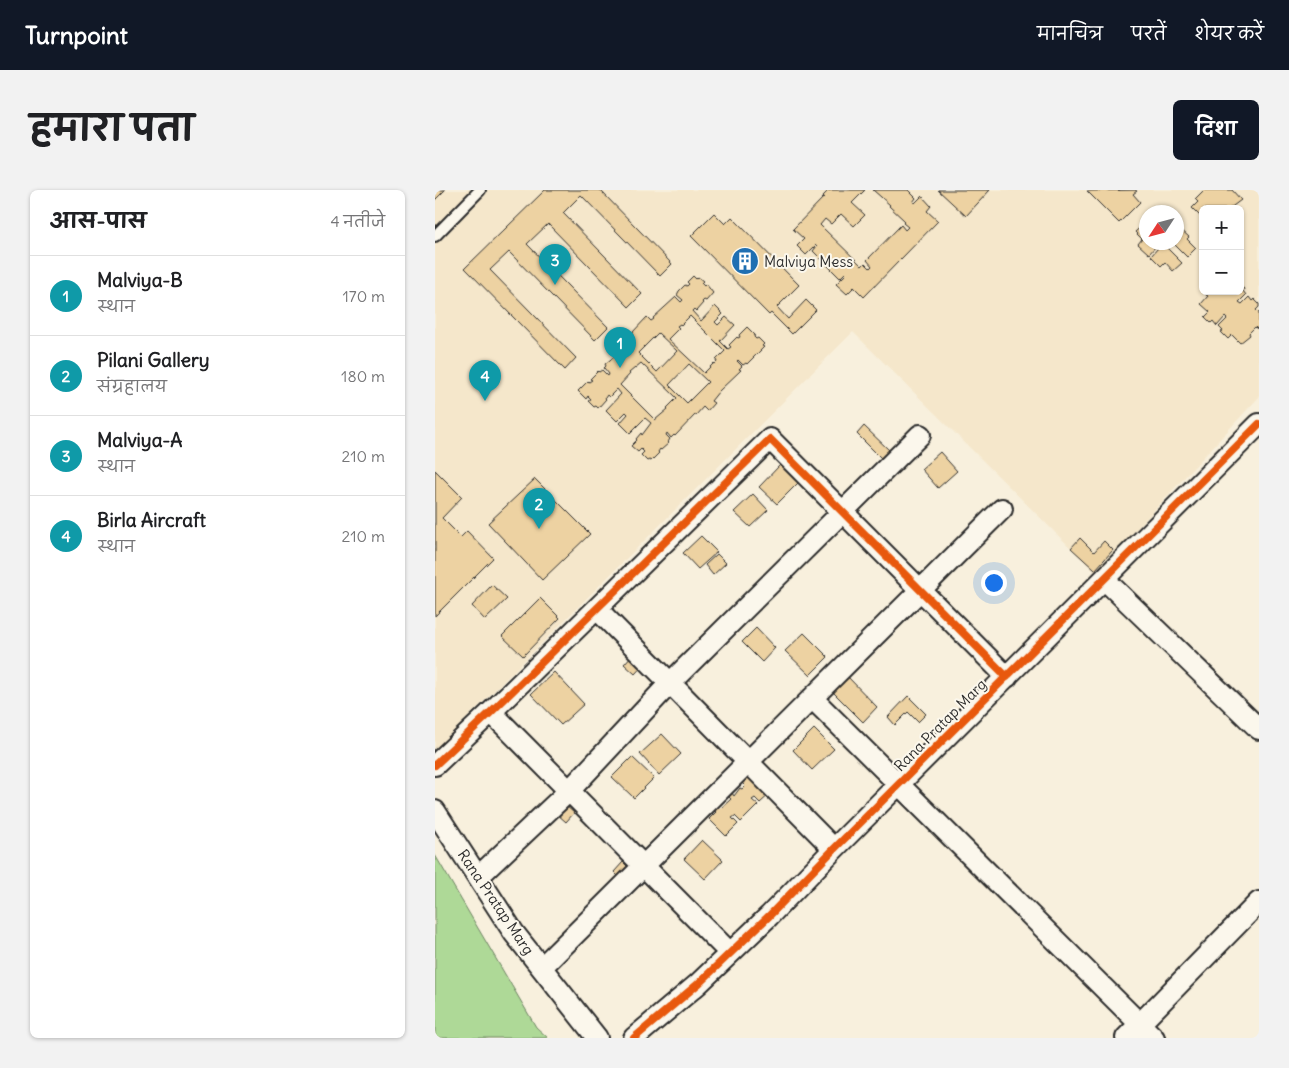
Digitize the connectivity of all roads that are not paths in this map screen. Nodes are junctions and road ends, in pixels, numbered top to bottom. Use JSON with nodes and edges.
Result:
{"nodes":[{"id":1,"x":481,"y":190,"type":"edge"},
{"id":2,"x":435,"y":236,"type":"edge"},
{"id":3,"x":1259,"y":424,"type":"edge"},
{"id":4,"x":920,"y":435,"type":"dead end"},
{"id":5,"x":1002,"y":509,"type":"dead end"},
{"id":6,"x":843,"y":512,"type":"junction"},
{"id":7,"x":1105,"y":580,"type":"junction"},
{"id":8,"x":920,"y":590,"type":"junction"},
{"id":9,"x":597,"y":609,"type":"junction"},
{"id":10,"x":1007,"y":677,"type":"junction"},
{"id":11,"x":670,"y":683,"type":"junction"},
{"id":12,"x":812,"y":698,"type":"junction"},
{"id":13,"x":491,"y":712,"type":"junction"},
{"id":14,"x":1259,"y":730,"type":"edge"},
{"id":15,"x":748,"y":762,"type":"junction"},
{"id":16,"x":435,"y":765,"type":"edge"},
{"id":17,"x":899,"y":785,"type":"junction"},
{"id":18,"x":569,"y":791,"type":"junction"},
{"id":19,"x":435,"y":811,"type":"edge"},
{"id":20,"x":834,"y":849,"type":"junction"},
{"id":21,"x":643,"y":866,"type":"junction"},
{"id":22,"x":478,"y":878,"type":"junction"},
{"id":23,"x":1259,"y":902,"type":"edge"},
{"id":24,"x":730,"y":953,"type":"junction"},
{"id":25,"x":542,"y":967,"type":"junction"},
{"id":26,"x":1139,"y":1024,"type":"junction"},
{"id":27,"x":597,"y":1038,"type":"edge"},
{"id":28,"x":634,"y":1038,"type":"edge"},
{"id":29,"x":1125,"y":1038,"type":"edge"},
{"id":30,"x":1154,"y":1038,"type":"edge"}],
"edges":[{"from":1,"to":2,"type":"lane"},
{"from":3,"to":7,"type":"street","name":"Rana Pratap Marg"},
{"from":4,"to":6,"type":"street"},
{"from":5,"to":8,"type":"street"},
{"from":6,"to":8,"type":"street"},
{"from":6,"to":9,"type":"street"},
{"from":6,"to":11,"type":"street"},
{"from":7,"to":10,"type":"street","name":"Rana Pratap Marg"},
{"from":7,"to":14,"type":"street"},
{"from":8,"to":10,"type":"street"},
{"from":8,"to":12,"type":"street"},
{"from":9,"to":11,"type":"street"},
{"from":9,"to":13,"type":"street"},
{"from":10,"to":17,"type":"street","name":"Rana Pratap Marg"},
{"from":11,"to":15,"type":"street"},
{"from":11,"to":18,"type":"street"},
{"from":12,"to":15,"type":"street"},
{"from":12,"to":17,"type":"street"},
{"from":13,"to":16,"type":"street"},
{"from":13,"to":18,"type":"street"},
{"from":15,"to":20,"type":"street"},
{"from":15,"to":21,"type":"street"},
{"from":17,"to":20,"type":"street","name":"Rana Pratap Marg"},
{"from":17,"to":26,"type":"street"},
{"from":18,"to":21,"type":"street"},
{"from":18,"to":22,"type":"street"},
{"from":19,"to":22,"type":"street","name":"Rana Pratap Marg"},
{"from":20,"to":24,"type":"street","name":"Rana Pratap Marg"},
{"from":21,"to":24,"type":"street"},
{"from":21,"to":25,"type":"street"},
{"from":22,"to":25,"type":"street","name":"Rana Pratap Marg"},
{"from":23,"to":26,"type":"street"},
{"from":24,"to":28,"type":"street","name":"Rana Pratap Marg"},
{"from":25,"to":27,"type":"street","name":"Rana Pratap Marg"},
{"from":26,"to":29,"type":"street"},
{"from":26,"to":30,"type":"street"}]}
